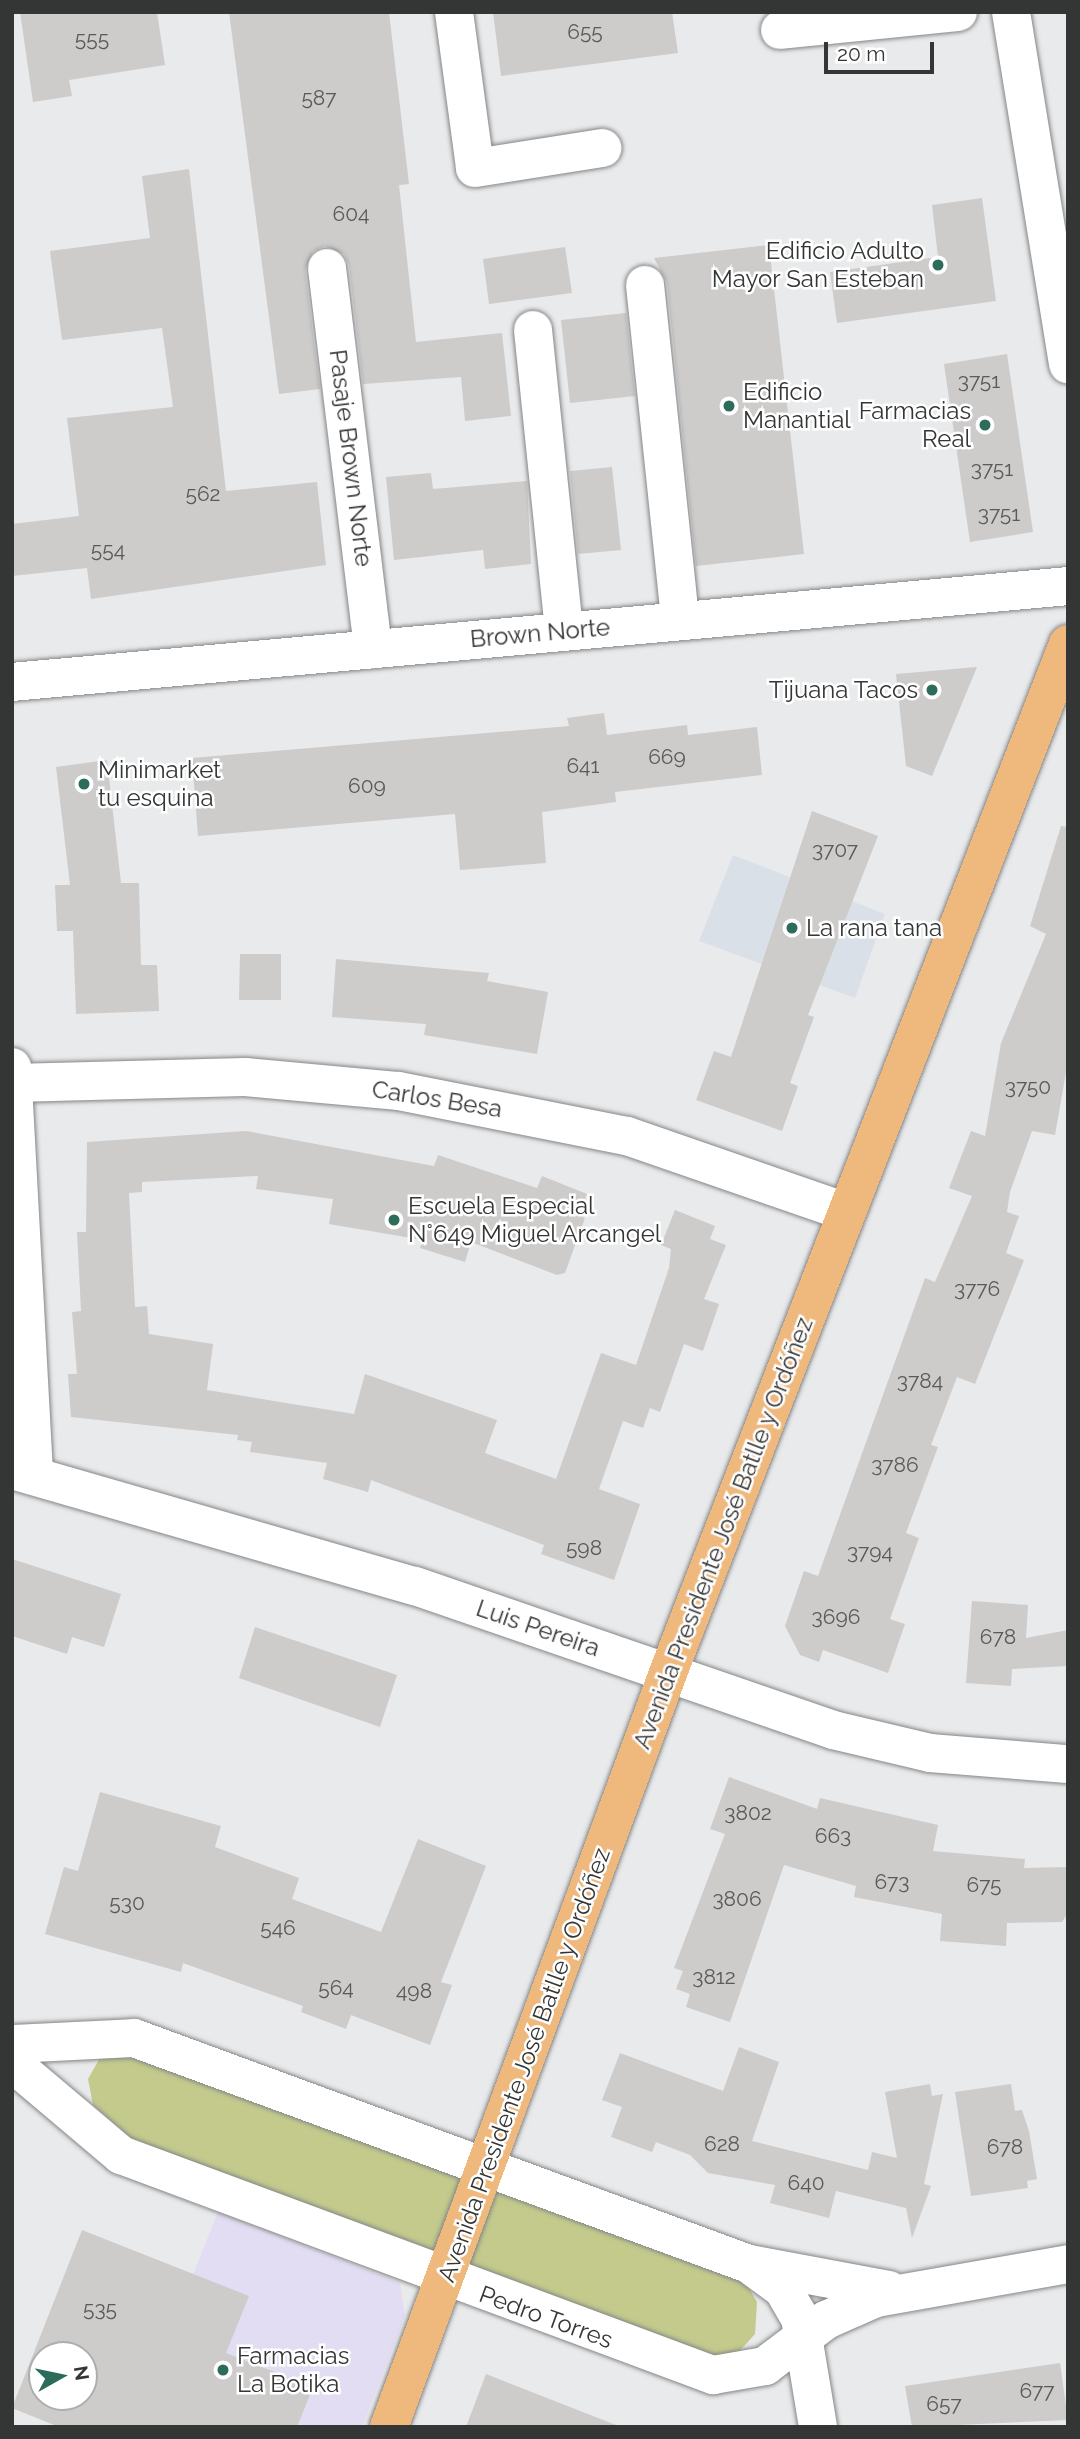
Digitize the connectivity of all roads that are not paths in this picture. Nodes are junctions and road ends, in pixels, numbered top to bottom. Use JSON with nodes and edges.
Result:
{"nodes":[{"id":1,"x":454,"y":12,"type":"edge"},
{"id":2,"x":958,"y":12,"type":"edge"},
{"id":3,"x":1011,"y":12,"type":"edge"},
{"id":4,"x":780,"y":30,"type":"dead end"},
{"id":5,"x":603,"y":148,"type":"dead end"},
{"id":6,"x":327,"y":268,"type":"dead end"},
{"id":7,"x":645,"y":285,"type":"dead end"},
{"id":8,"x":533,"y":330,"type":"dead end"},
{"id":9,"x":1068,"y":365,"type":"edge"},
{"id":10,"x":1068,"y":586,"type":"edge"},
{"id":11,"x":680,"y":619,"type":"junction"},
{"id":12,"x":564,"y":630,"type":"junction"},
{"id":13,"x":1068,"y":644,"type":"edge"},
{"id":14,"x":373,"y":649,"type":"junction"},
{"id":15,"x":12,"y":682,"type":"edge"},
{"id":16,"x":13,"y":1075,"type":"edge"},
{"id":17,"x":846,"y":1212,"type":"junction"},
{"id":18,"x":23,"y":1473,"type":"edge"},
{"id":19,"x":668,"y":1673,"type":"junction"},
{"id":20,"x":1068,"y":1764,"type":"edge"},
{"id":21,"x":99,"y":2037,"type":"junction"},
{"id":22,"x":12,"y":2044,"type":"edge"},
{"id":23,"x":12,"y":2063,"type":"edge"},
{"id":24,"x":63,"y":2108,"type":"junction"},
{"id":25,"x":489,"y":2168,"type":"junction"},
{"id":26,"x":749,"y":2264,"type":"junction"},
{"id":27,"x":1068,"y":2264,"type":"edge"},
{"id":28,"x":445,"y":2280,"type":"junction"},
{"id":29,"x":902,"y":2291,"type":"junction"},
{"id":30,"x":804,"y":2336,"type":"junction"},
{"id":31,"x":389,"y":2427,"type":"edge"},
{"id":32,"x":818,"y":2427,"type":"edge"}],
"edges":[{"from":1,"to":5,"type":"street"},
{"from":2,"to":4,"type":"street"},
{"from":3,"to":9,"type":"street"},
{"from":6,"to":14,"type":"street","name":"Pasaje Brown Norte"},
{"from":7,"to":11,"type":"street"},
{"from":8,"to":12,"type":"street"},
{"from":10,"to":11,"type":"street","name":"Brown Norte"},
{"from":11,"to":12,"type":"street","name":"Brown Norte"},
{"from":12,"to":14,"type":"street","name":"Brown Norte"},
{"from":13,"to":17,"type":"main road","name":"Avenida Presidente José Batlle y Ordóñez"},
{"from":14,"to":15,"type":"street","name":"Brown Norte"},
{"from":16,"to":17,"type":"street","name":"Carlos Besa"},
{"from":16,"to":18,"type":"street"},
{"from":17,"to":19,"type":"main road","name":"Avenida Presidente José Batlle y Ordóñez"},
{"from":18,"to":19,"type":"street","name":"Luis Pereira"},
{"from":19,"to":20,"type":"street","name":"Luis Pereira"},
{"from":19,"to":25,"type":"main road","name":"Avenida Presidente José Batlle y Ordóñez"},
{"from":21,"to":22,"type":"street","name":"Pedro Torres"},
{"from":21,"to":24,"type":"street"},
{"from":21,"to":25,"type":"street","name":"Pedro Torres"},
{"from":23,"to":24,"type":"street","name":"Pedro Torres"},
{"from":24,"to":28,"type":"street","name":"Pedro Torres"},
{"from":25,"to":26,"type":"street","name":"Pedro Torres"},
{"from":25,"to":28,"type":"main road","name":"Avenida Presidente José Batlle y Ordóñez"},
{"from":26,"to":29,"type":"street","name":"Pedro Torres"},
{"from":26,"to":30,"type":"street"},
{"from":27,"to":29,"type":"street","name":"Pedro Torres"},
{"from":28,"to":30,"type":"street","name":"Pedro Torres"},
{"from":28,"to":31,"type":"main road","name":"Avenida Presidente José Batlle y Ordóñez"},
{"from":29,"to":30,"type":"street","name":"Pedro Torres"},
{"from":30,"to":32,"type":"street"}]}
